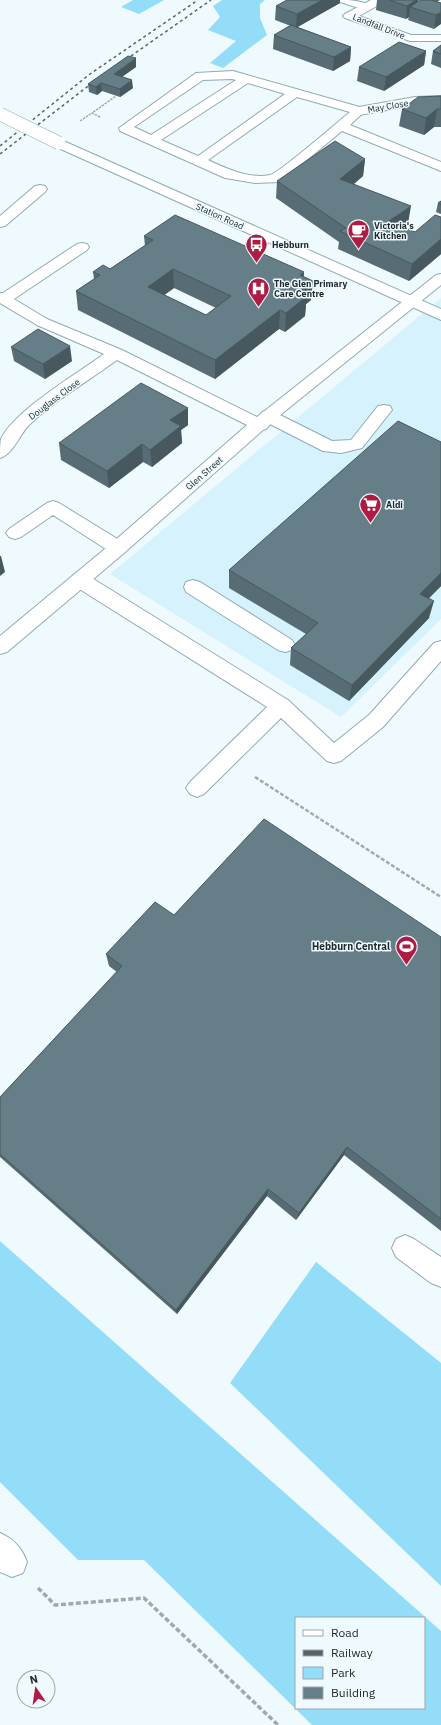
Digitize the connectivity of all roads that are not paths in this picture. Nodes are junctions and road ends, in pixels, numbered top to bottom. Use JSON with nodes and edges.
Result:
{"nodes":[{"id":1,"x":344,"y":0,"type":"edge"},
{"id":2,"x":380,"y":0,"type":"edge"},
{"id":3,"x":365,"y":8,"type":"junction"},
{"id":4,"x":441,"y":38,"type":"edge"},
{"id":5,"x":246,"y":79,"type":"junction"},
{"id":6,"x":295,"y":93,"type":"junction"},
{"id":7,"x":441,"y":100,"type":"edge"},
{"id":8,"x":360,"y":111,"type":"junction"},
{"id":9,"x":0,"y":114,"type":"edge"},
{"id":10,"x":341,"y":126,"type":"junction"},
{"id":11,"x":152,"y":140,"type":"junction"},
{"id":12,"x":199,"y":161,"type":"junction"},
{"id":13,"x":441,"y":167,"type":"edge"},
{"id":14,"x":40,"y":189,"type":"dead end"},
{"id":15,"x":0,"y":223,"type":"edge"},
{"id":16,"x":82,"y":247,"type":"dead end"},
{"id":17,"x":441,"y":278,"type":"edge"},
{"id":18,"x":2,"y":298,"type":"edge"},
{"id":19,"x":410,"y":302,"type":"junction"},
{"id":20,"x":441,"y":315,"type":"edge"},
{"id":21,"x":116,"y":353,"type":"junction"},
{"id":22,"x":384,"y":410,"type":"dead end"},
{"id":23,"x":264,"y":421,"type":"junction"},
{"id":24,"x":0,"y":452,"type":"edge"},
{"id":25,"x":15,"y":533,"type":"dead end"},
{"id":26,"x":118,"y":548,"type":"junction"},
{"id":27,"x":80,"y":580,"type":"junction"},
{"id":28,"x":193,"y":587,"type":"dead end"},
{"id":29,"x":285,"y":645,"type":"dead end"},
{"id":30,"x":0,"y":647,"type":"edge"},
{"id":31,"x":441,"y":648,"type":"edge"},
{"id":32,"x":281,"y":706,"type":"junction"},
{"id":33,"x":197,"y":788,"type":"dead end"},
{"id":34,"x":405,"y":1248,"type":"dead end"},
{"id":35,"x":441,"y":1273,"type":"edge"}],
"edges":[{"from":1,"to":3,"type":"street"},
{"from":2,"to":3,"type":"street","name":"Landfall Drive"},
{"from":3,"to":4,"type":"street","name":"Landfall Drive"},
{"from":5,"to":6,"type":"street"},
{"from":5,"to":11,"type":"street"},
{"from":5,"to":11,"type":"street"},
{"from":6,"to":8,"type":"street"},
{"from":6,"to":12,"type":"street"},
{"from":7,"to":8,"type":"street","name":"May Close"},
{"from":8,"to":10,"type":"street"},
{"from":9,"to":19,"type":"street","name":"Station Road","bridge":true},
{"from":10,"to":12,"type":"street"},
{"from":10,"to":13,"type":"street"},
{"from":11,"to":12,"type":"street"},
{"from":14,"to":15,"type":"street"},
{"from":16,"to":18,"type":"street"},
{"from":17,"to":19,"type":"street","name":"Glen Street"},
{"from":18,"to":21,"type":"street"},
{"from":19,"to":20,"type":"street","name":"Station Road"},
{"from":19,"to":23,"type":"street","name":"Glen Street"},
{"from":21,"to":23,"type":"street"},
{"from":21,"to":24,"type":"street","name":"Douglass Close"},
{"from":22,"to":23,"type":"street"},
{"from":23,"to":26,"type":"street","name":"Glen Street"},
{"from":25,"to":26,"type":"street"},
{"from":26,"to":27,"type":"street","name":"Glen Street"},
{"from":27,"to":30,"type":"street","name":"Glen Street"},
{"from":27,"to":32,"type":"street"},
{"from":28,"to":29,"type":"street"},
{"from":31,"to":32,"type":"street"},
{"from":32,"to":33,"type":"street"},
{"from":34,"to":35,"type":"street"}]}
